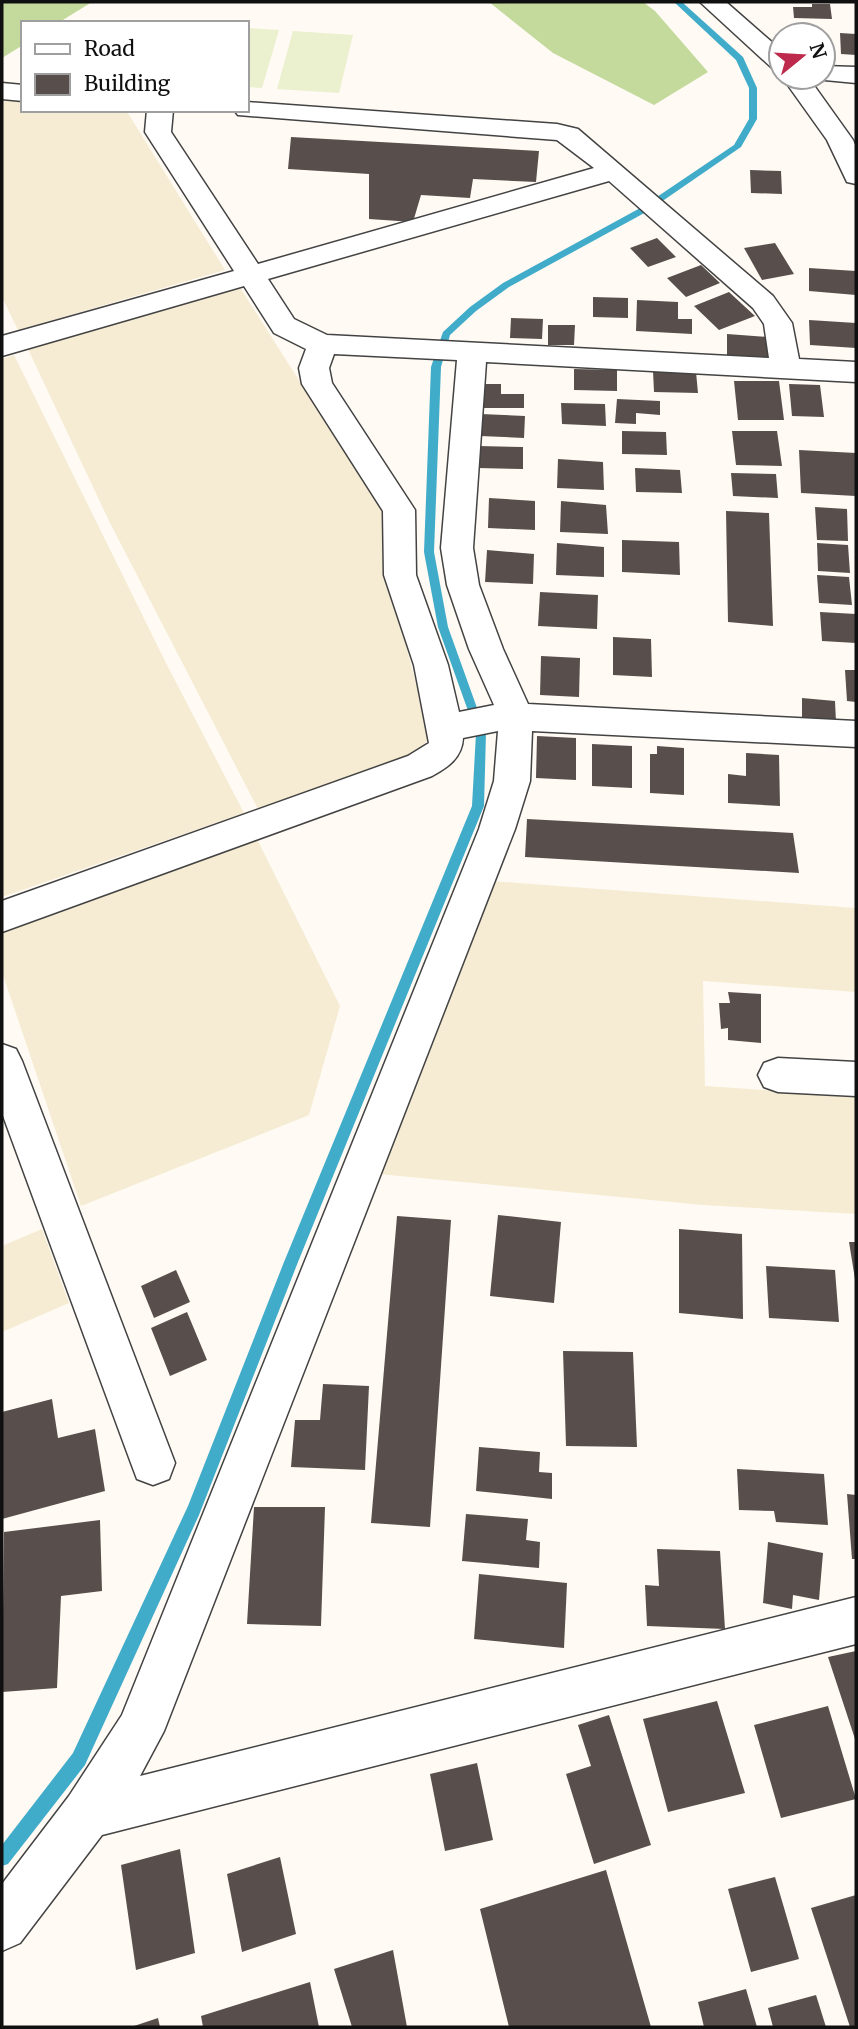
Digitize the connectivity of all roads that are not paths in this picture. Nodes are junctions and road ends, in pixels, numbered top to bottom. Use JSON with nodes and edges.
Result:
{"nodes":[{"id":1,"x":712,"y":2,"type":"edge"},
{"id":2,"x":767,"y":51,"type":"edge"},
{"id":3,"x":837,"y":74,"type":"edge"},
{"id":4,"x":856,"y":75,"type":"edge"},
{"id":5,"x":2,"y":91,"type":"edge"},
{"id":6,"x":805,"y":91,"type":"edge"},
{"id":7,"x":21,"y":93,"type":"edge"},
{"id":8,"x":248,"y":110,"type":"edge"},
{"id":9,"x":160,"y":112,"type":"edge"},
{"id":10,"x":614,"y":171,"type":"junction"},
{"id":11,"x":856,"y":176,"type":"edge"},
{"id":12,"x":249,"y":276,"type":"junction"},
{"id":13,"x":323,"y":343,"type":"junction"},
{"id":14,"x":2,"y":346,"type":"edge"},
{"id":15,"x":469,"y":350,"type":"junction"},
{"id":16,"x":786,"y":370,"type":"junction"},
{"id":17,"x":856,"y":372,"type":"edge"},
{"id":18,"x":511,"y":716,"type":"junction"},
{"id":19,"x":444,"y":729,"type":"junction"},
{"id":20,"x":856,"y":734,"type":"edge"},
{"id":21,"x":2,"y":917,"type":"edge"},
{"id":22,"x":2,"y":1060,"type":"edge"},
{"id":23,"x":778,"y":1075,"type":"dead end"},
{"id":24,"x":856,"y":1079,"type":"edge"},
{"id":25,"x":153,"y":1463,"type":"dead end"},
{"id":26,"x":856,"y":1621,"type":"edge"},
{"id":27,"x":88,"y":1814,"type":"junction"},
{"id":28,"x":2,"y":1925,"type":"edge"}],
"edges":[{"from":1,"to":2,"type":"street"},
{"from":3,"to":4,"type":"street"},
{"from":5,"to":7,"type":"street"},
{"from":6,"to":11,"type":"street"},
{"from":8,"to":10,"type":"street"},
{"from":9,"to":12,"type":"street"},
{"from":10,"to":12,"type":"street"},
{"from":10,"to":16,"type":"street"},
{"from":12,"to":13,"type":"street"},
{"from":12,"to":14,"type":"street"},
{"from":13,"to":15,"type":"street"},
{"from":13,"to":19,"type":"street"},
{"from":15,"to":16,"type":"street"},
{"from":15,"to":18,"type":"street"},
{"from":16,"to":17,"type":"street"},
{"from":18,"to":19,"type":"street"},
{"from":18,"to":20,"type":"street"},
{"from":18,"to":27,"type":"street"},
{"from":19,"to":21,"type":"street"},
{"from":22,"to":25,"type":"street"},
{"from":23,"to":24,"type":"street"},
{"from":26,"to":27,"type":"street"},
{"from":27,"to":28,"type":"street"}]}
